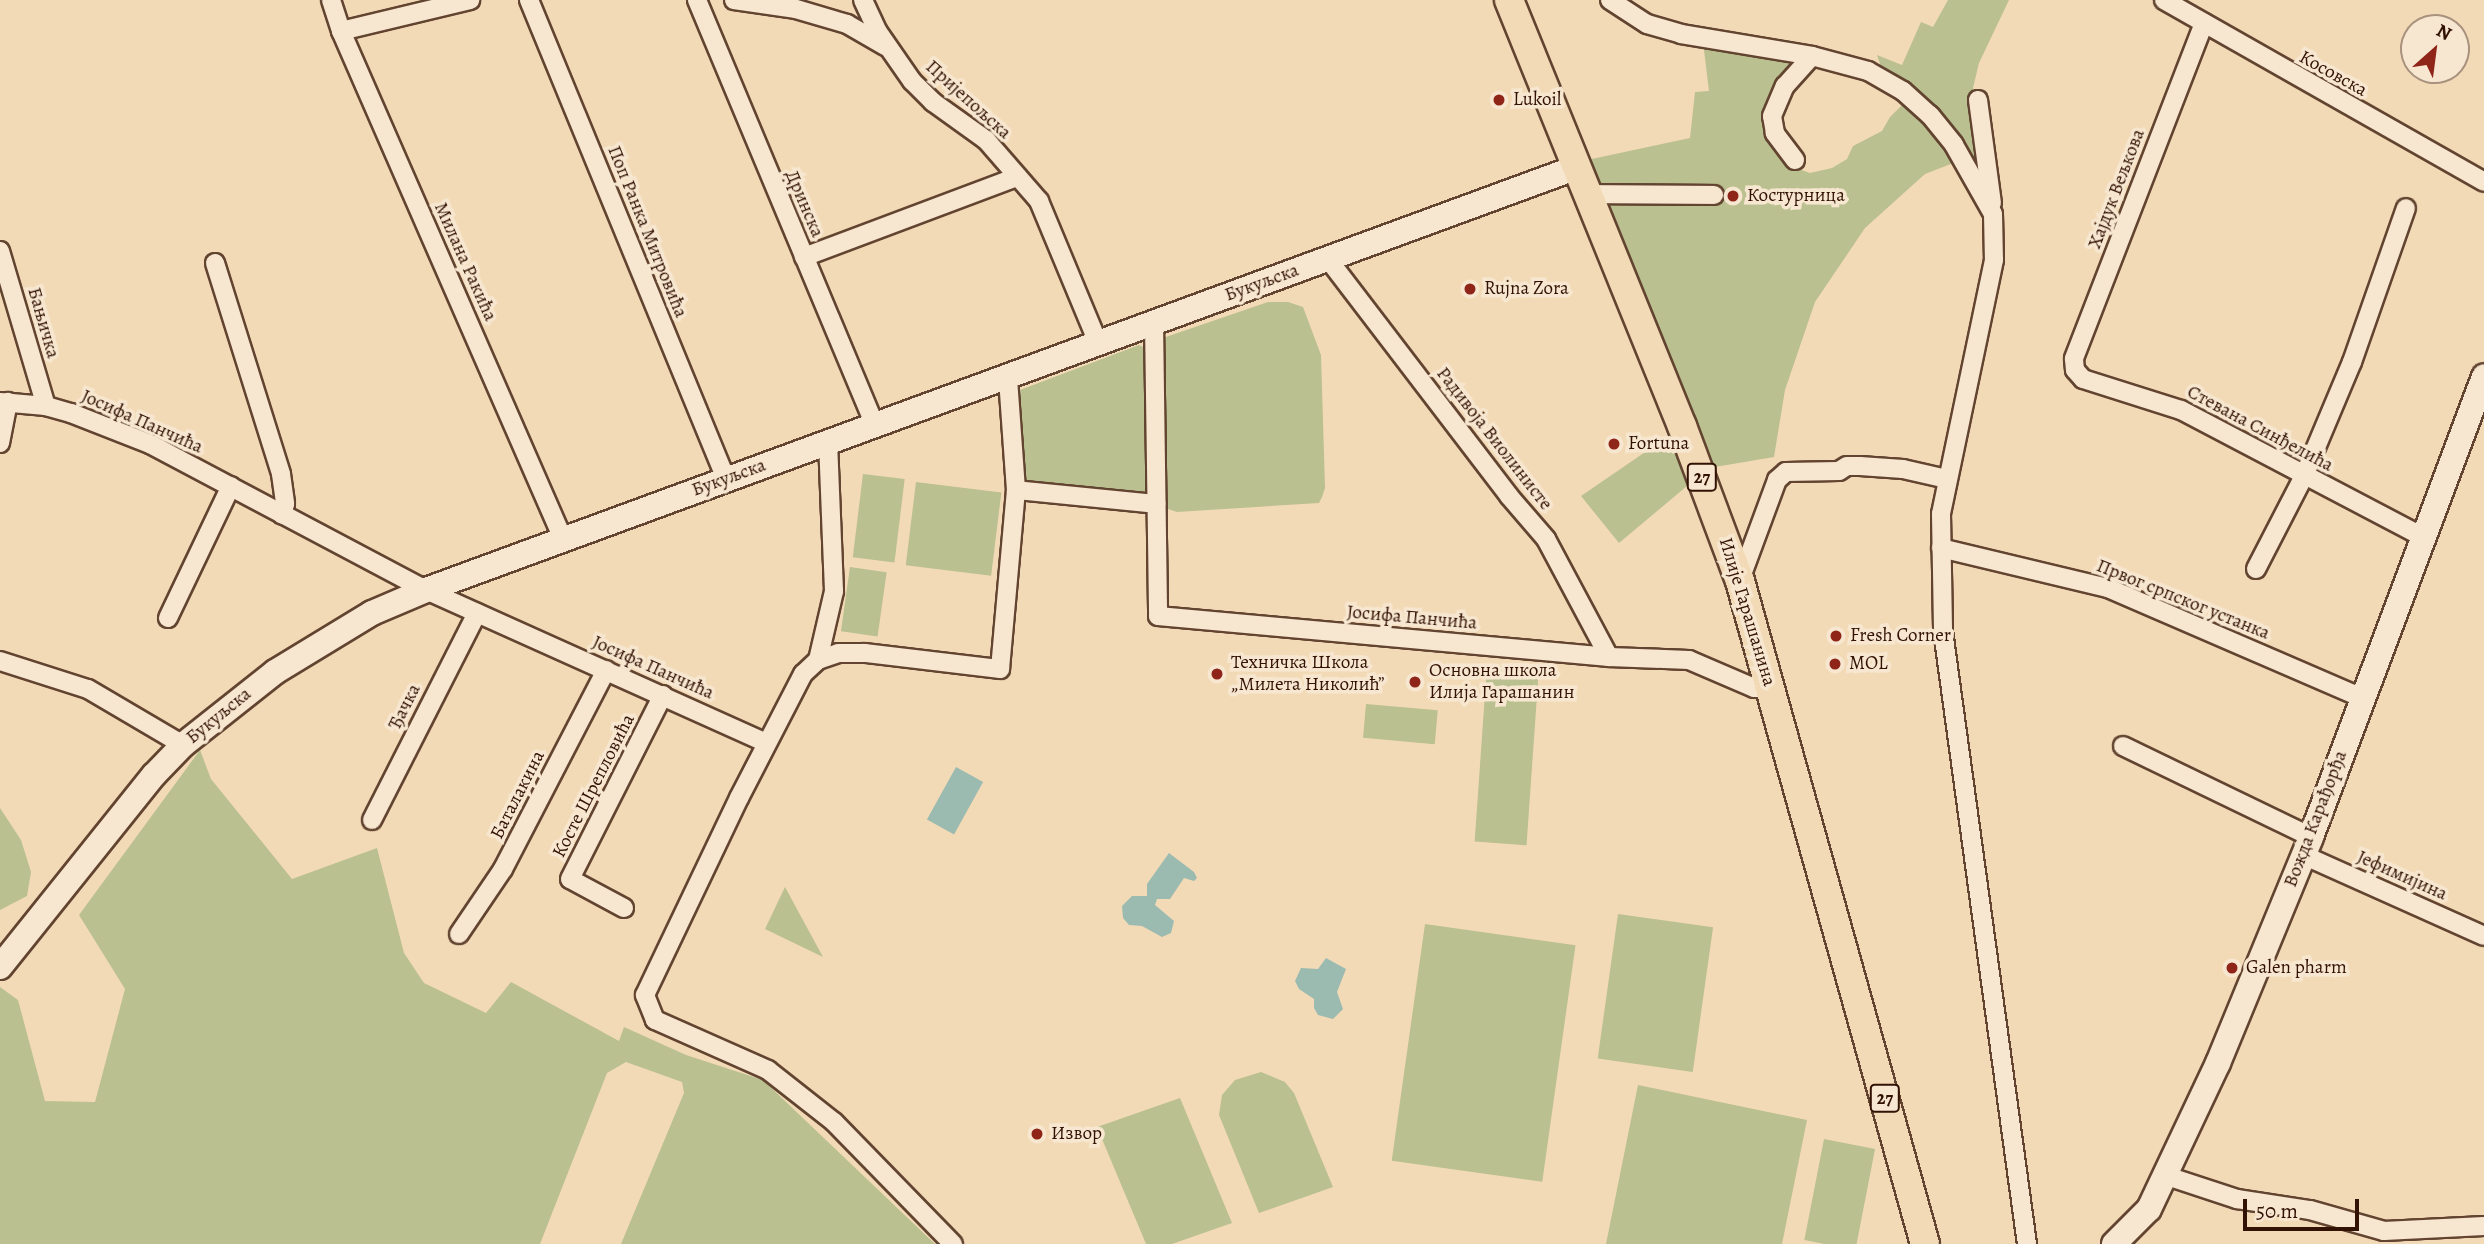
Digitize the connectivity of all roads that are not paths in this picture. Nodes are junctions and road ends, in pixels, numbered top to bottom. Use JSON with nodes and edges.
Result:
{"nodes":[{"id":1,"x":331,"y":0,"type":"edge"},
{"id":2,"x":470,"y":0,"type":"edge"},
{"id":3,"x":529,"y":0,"type":"edge"},
{"id":4,"x":697,"y":0,"type":"edge"},
{"id":5,"x":734,"y":0,"type":"edge"},
{"id":6,"x":863,"y":0,"type":"edge"},
{"id":7,"x":1509,"y":0,"type":"edge"},
{"id":8,"x":1610,"y":0,"type":"edge"},
{"id":9,"x":2164,"y":0,"type":"edge"},
{"id":10,"x":2204,"y":23,"type":"junction"},
{"id":11,"x":341,"y":31,"type":"junction"},
{"id":12,"x":891,"y":50,"type":"junction"},
{"id":13,"x":1812,"y":56,"type":"junction"},
{"id":14,"x":1978,"y":100,"type":"dead end"},
{"id":15,"x":1794,"y":160,"type":"dead end"},
{"id":16,"x":1017,"y":177,"type":"junction"},
{"id":17,"x":1581,"y":181,"type":"junction"},
{"id":18,"x":2484,"y":182,"type":"edge"},
{"id":19,"x":1714,"y":195,"type":"dead end"},
{"id":20,"x":2406,"y":208,"type":"dead end"},
{"id":21,"x":1993,"y":214,"type":"junction"},
{"id":22,"x":0,"y":251,"type":"edge"},
{"id":23,"x":804,"y":257,"type":"junction"},
{"id":24,"x":1328,"y":259,"type":"junction"},
{"id":25,"x":215,"y":263,"type":"dead end"},
{"id":26,"x":1154,"y":322,"type":"junction"},
{"id":27,"x":1098,"y":343,"type":"junction"},
{"id":28,"x":2075,"y":370,"type":"joint"},
{"id":29,"x":2484,"y":376,"type":"edge"},
{"id":30,"x":1008,"y":379,"type":"junction"},
{"id":31,"x":4,"y":402,"type":"edge"},
{"id":32,"x":46,"y":406,"type":"junction"},
{"id":33,"x":875,"y":425,"type":"junction"},
{"id":34,"x":828,"y":442,"type":"junction"},
{"id":35,"x":0,"y":443,"type":"edge"},
{"id":36,"x":2304,"y":476,"type":"junction"},
{"id":37,"x":726,"y":479,"type":"junction"},
{"id":38,"x":1947,"y":479,"type":"junction"},
{"id":39,"x":231,"y":486,"type":"junction"},
{"id":40,"x":1016,"y":490,"type":"junction"},
{"id":41,"x":1156,"y":504,"type":"junction"},
{"id":42,"x":282,"y":515,"type":"junction"},
{"id":43,"x":2423,"y":537,"type":"junction"},
{"id":44,"x":563,"y":540,"type":"junction"},
{"id":45,"x":1941,"y":548,"type":"junction"},
{"id":46,"x":2256,"y":569,"type":"dead end"},
{"id":47,"x":1740,"y":581,"type":"junction"},
{"id":48,"x":426,"y":590,"type":"junction"},
{"id":49,"x":477,"y":613,"type":"junction"},
{"id":50,"x":169,"y":618,"type":"dead end"},
{"id":51,"x":1609,"y":657,"type":"junction"},
{"id":52,"x":818,"y":660,"type":"junction"},
{"id":53,"x":0,"y":661,"type":"edge"},
{"id":54,"x":606,"y":670,"type":"junction"},
{"id":55,"x":1770,"y":688,"type":"junction"},
{"id":56,"x":663,"y":695,"type":"junction"},
{"id":57,"x":2362,"y":698,"type":"junction"},
{"id":58,"x":766,"y":743,"type":"junction"},
{"id":59,"x":183,"y":745,"type":"junction"},
{"id":60,"x":2123,"y":747,"type":"dead end"},
{"id":61,"x":372,"y":820,"type":"dead end"},
{"id":62,"x":2307,"y":846,"type":"junction"},
{"id":63,"x":624,"y":908,"type":"dead end"},
{"id":64,"x":459,"y":934,"type":"dead end"},
{"id":65,"x":2484,"y":936,"type":"edge"},
{"id":66,"x":0,"y":967,"type":"edge"},
{"id":67,"x":2167,"y":1176,"type":"junction"},
{"id":68,"x":2484,"y":1226,"type":"edge"},
{"id":69,"x":953,"y":1244,"type":"edge"},
{"id":70,"x":1925,"y":1244,"type":"edge"},
{"id":71,"x":2028,"y":1244,"type":"edge"},
{"id":72,"x":2114,"y":1244,"type":"edge"}],
"edges":[{"from":1,"to":11,"type":"street","name":"Милана Ракића"},
{"from":2,"to":11,"type":"street"},
{"from":3,"to":37,"type":"street","name":"Поп Ранка Митровића"},
{"from":4,"to":23,"type":"street","name":"Дринска"},
{"from":5,"to":12,"type":"street"},
{"from":6,"to":12,"type":"street","name":"Пријепољска"},
{"from":7,"to":17,"type":"main road","name":"Илије Гарашанина","number":"27"},
{"from":8,"to":13,"type":"street"},
{"from":9,"to":10,"type":"street","name":"Косовска"},
{"from":10,"to":18,"type":"street","name":"Косовска"},
{"from":10,"to":28,"type":"street","name":"Хајдук Вељкова"},
{"from":11,"to":44,"type":"street","name":"Милана Ракића"},
{"from":12,"to":16,"type":"street","name":"Пријепољска"},
{"from":13,"to":15,"type":"street"},
{"from":13,"to":21,"type":"street"},
{"from":14,"to":21,"type":"street"},
{"from":16,"to":23,"type":"street"},
{"from":16,"to":27,"type":"street","name":"Пријепољска"},
{"from":17,"to":19,"type":"street"},
{"from":17,"to":24,"type":"main road","name":"Букуљска"},
{"from":17,"to":47,"type":"main road","name":"Илије Гарашанина","number":"27"},
{"from":20,"to":36,"type":"street"},
{"from":21,"to":38,"type":"street"},
{"from":22,"to":32,"type":"street","name":"Бањичка"},
{"from":23,"to":33,"type":"street","name":"Дринска"},
{"from":24,"to":26,"type":"main road","name":"Букуљска"},
{"from":24,"to":51,"type":"street","name":"Радивоја Виолинисте"},
{"from":25,"to":42,"type":"street"},
{"from":26,"to":27,"type":"main road","name":"Букуљска"},
{"from":26,"to":41,"type":"street"},
{"from":27,"to":30,"type":"main road","name":"Букуљска"},
{"from":28,"to":36,"type":"street","name":"Стевана Синђелића"},
{"from":29,"to":43,"type":"main road","name":"Вожда Карађорђа"},
{"from":30,"to":33,"type":"main road","name":"Букуљска"},
{"from":30,"to":40,"type":"street"},
{"from":31,"to":32,"type":"street","name":"Јосифа Панчића"},
{"from":31,"to":35,"type":"street"},
{"from":32,"to":39,"type":"street","name":"Јосифа Панчића"},
{"from":33,"to":34,"type":"main road","name":"Букуљска"},
{"from":34,"to":37,"type":"main road","name":"Букуљска"},
{"from":34,"to":52,"type":"street"},
{"from":36,"to":43,"type":"street","name":"Стевана Синђелића"},
{"from":36,"to":46,"type":"street"},
{"from":37,"to":44,"type":"main road","name":"Букуљска"},
{"from":38,"to":45,"type":"street"},
{"from":38,"to":47,"type":"street"},
{"from":39,"to":42,"type":"street","name":"Јосифа Панчића"},
{"from":39,"to":50,"type":"street"},
{"from":40,"to":41,"type":"street"},
{"from":40,"to":52,"type":"street"},
{"from":41,"to":51,"type":"street","name":"Јосифа Панчића"},
{"from":42,"to":48,"type":"street","name":"Јосифа Панчића"},
{"from":43,"to":57,"type":"main road","name":"Вожда Карађорђа"},
{"from":44,"to":48,"type":"main road","name":"Букуљска"},
{"from":45,"to":57,"type":"street","name":"Првог српског устанка"},
{"from":45,"to":71,"type":"street"},
{"from":47,"to":55,"type":"main road","name":"Илије Гарашанина","number":"27"},
{"from":48,"to":49,"type":"street","name":"Јосифа Панчића"},
{"from":48,"to":59,"type":"main road","name":"Букуљска"},
{"from":49,"to":54,"type":"street","name":"Јосифа Панчића"},
{"from":49,"to":61,"type":"street","name":"Ђачка"},
{"from":51,"to":55,"type":"street","name":"Јосифа Панчића"},
{"from":52,"to":58,"type":"street"},
{"from":53,"to":59,"type":"street"},
{"from":54,"to":56,"type":"street","name":"Јосифа Панчића"},
{"from":54,"to":64,"type":"street","name":"Баталакина"},
{"from":55,"to":70,"type":"main road","name":"Илије Гарашанина","number":"27"},
{"from":56,"to":58,"type":"street","name":"Јосифа Панчића"},
{"from":56,"to":63,"type":"street","name":"Косте Шрепловића"},
{"from":57,"to":62,"type":"main road","name":"Вожда Карађорђа"},
{"from":58,"to":69,"type":"street"},
{"from":59,"to":66,"type":"main road","name":"Букуљска"},
{"from":60,"to":62,"type":"street","name":"Јефимијина"},
{"from":62,"to":65,"type":"street","name":"Јефимијина"},
{"from":62,"to":67,"type":"main road","name":"Вожда Карађорђа"},
{"from":67,"to":68,"type":"street"},
{"from":67,"to":72,"type":"main road","name":"Вожда Карађорђа"}]}
